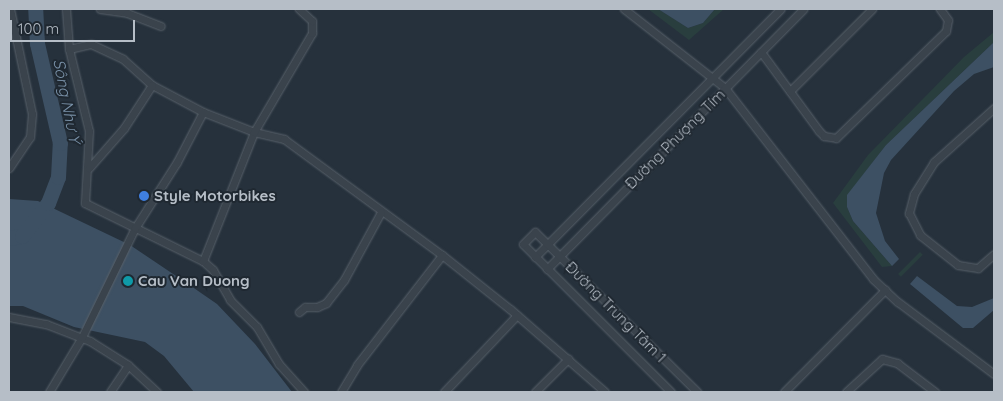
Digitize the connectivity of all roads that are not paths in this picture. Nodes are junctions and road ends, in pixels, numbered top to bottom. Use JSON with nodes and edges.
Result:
{"nodes":[{"id":1,"x":10,"y":9,"type":"edge"},
{"id":2,"x":66,"y":9,"type":"edge"},
{"id":3,"x":100,"y":9,"type":"edge"},
{"id":4,"x":299,"y":9,"type":"edge"},
{"id":5,"x":624,"y":9,"type":"edge"},
{"id":6,"x":780,"y":9,"type":"edge"},
{"id":7,"x":803,"y":9,"type":"edge"},
{"id":8,"x":872,"y":9,"type":"edge"},
{"id":9,"x":940,"y":9,"type":"edge"},
{"id":10,"x":161,"y":26,"type":"dead end"},
{"id":11,"x":69,"y":49,"type":"junction"},
{"id":12,"x":760,"y":52,"type":"junction"},
{"id":13,"x":714,"y":76,"type":"junction"},
{"id":14,"x":152,"y":85,"type":"junction"},
{"id":15,"x":725,"y":88,"type":"junction"},
{"id":16,"x":790,"y":92,"type":"junction"},
{"id":17,"x":994,"y":108,"type":"edge"},
{"id":18,"x":204,"y":112,"type":"junction"},
{"id":19,"x":254,"y":132,"type":"junction"},
{"id":20,"x":9,"y":168,"type":"edge"},
{"id":21,"x":89,"y":168,"type":"junction"},
{"id":22,"x":381,"y":212,"type":"junction"},
{"id":23,"x":135,"y":228,"type":"junction"},
{"id":24,"x":548,"y":244,"type":"junction"},
{"id":25,"x":994,"y":254,"type":"edge"},
{"id":26,"x":442,"y":255,"type":"junction"},
{"id":27,"x":559,"y":256,"type":"junction"},
{"id":28,"x":535,"y":257,"type":"junction"},
{"id":29,"x":203,"y":261,"type":"junction"},
{"id":30,"x":547,"y":269,"type":"junction"},
{"id":31,"x":886,"y":290,"type":"junction"},
{"id":32,"x":299,"y":312,"type":"dead end"},
{"id":33,"x":517,"y":315,"type":"junction"},
{"id":34,"x":9,"y":317,"type":"edge"},
{"id":35,"x":83,"y":334,"type":"junction"},
{"id":36,"x":568,"y":359,"type":"junction"},
{"id":37,"x":128,"y":365,"type":"junction"},
{"id":38,"x":994,"y":374,"type":"edge"},
{"id":39,"x":49,"y":392,"type":"edge"},
{"id":40,"x":110,"y":392,"type":"edge"},
{"id":41,"x":157,"y":392,"type":"edge"},
{"id":42,"x":304,"y":392,"type":"edge"},
{"id":43,"x":341,"y":392,"type":"edge"},
{"id":44,"x":444,"y":392,"type":"edge"},
{"id":45,"x":535,"y":392,"type":"edge"},
{"id":46,"x":605,"y":392,"type":"edge"},
{"id":47,"x":671,"y":392,"type":"edge"},
{"id":48,"x":697,"y":392,"type":"edge"},
{"id":49,"x":786,"y":392,"type":"edge"},
{"id":50,"x":846,"y":392,"type":"edge"},
{"id":51,"x":935,"y":392,"type":"edge"}],
"edges":[{"from":1,"to":20,"type":"street"},
{"from":2,"to":11,"type":"street"},
{"from":3,"to":10,"type":"street"},
{"from":4,"to":19,"type":"street"},
{"from":5,"to":13,"type":"street"},
{"from":6,"to":13,"type":"street","name":"Đường Phượng Tím"},
{"from":7,"to":12,"type":"street","name":"Đường Phượng Tím"},
{"from":8,"to":16,"type":"street"},
{"from":9,"to":16,"type":"street"},
{"from":11,"to":14,"type":"street"},
{"from":11,"to":21,"type":"street"},
{"from":12,"to":15,"type":"street","name":"Đường Phượng Tím"},
{"from":12,"to":16,"type":"street"},
{"from":13,"to":15,"type":"street"},
{"from":13,"to":24,"type":"street","name":"Đường Phượng Tím"},
{"from":14,"to":18,"type":"street"},
{"from":14,"to":21,"type":"street"},
{"from":15,"to":27,"type":"street","name":"Đường Phượng Tím"},
{"from":15,"to":31,"type":"street"},
{"from":17,"to":25,"type":"street"},
{"from":18,"to":19,"type":"street"},
{"from":18,"to":23,"type":"street"},
{"from":19,"to":22,"type":"street"},
{"from":19,"to":29,"type":"street"},
{"from":21,"to":23,"type":"street"},
{"from":22,"to":26,"type":"street"},
{"from":22,"to":32,"type":"street"},
{"from":23,"to":29,"type":"street"},
{"from":23,"to":35,"type":"street"},
{"from":24,"to":27,"type":"street","name":"Đường Trung Tâm 1"},
{"from":24,"to":28,"type":"street","name":"Đường Phượng Tím"},
{"from":24,"to":28,"type":"street","name":"Đường Trung Tâm 1"},
{"from":26,"to":33,"type":"street"},
{"from":26,"to":43,"type":"street"},
{"from":27,"to":30,"type":"street","name":"Đường Phượng Tím"},
{"from":27,"to":48,"type":"street","name":"Đường Trung Tâm 1"},
{"from":28,"to":30,"type":"street","name":"Đường Trung Tâm 1"},
{"from":29,"to":42,"type":"street"},
{"from":30,"to":47,"type":"street","name":"Đường Trung Tâm 1"},
{"from":31,"to":38,"type":"street"},
{"from":31,"to":49,"type":"street"},
{"from":33,"to":36,"type":"street"},
{"from":33,"to":44,"type":"street"},
{"from":34,"to":35,"type":"street"},
{"from":35,"to":37,"type":"street"},
{"from":35,"to":39,"type":"street"},
{"from":36,"to":45,"type":"street"},
{"from":36,"to":46,"type":"street"},
{"from":37,"to":40,"type":"street"},
{"from":37,"to":41,"type":"street"},
{"from":50,"to":51,"type":"street"}]}
